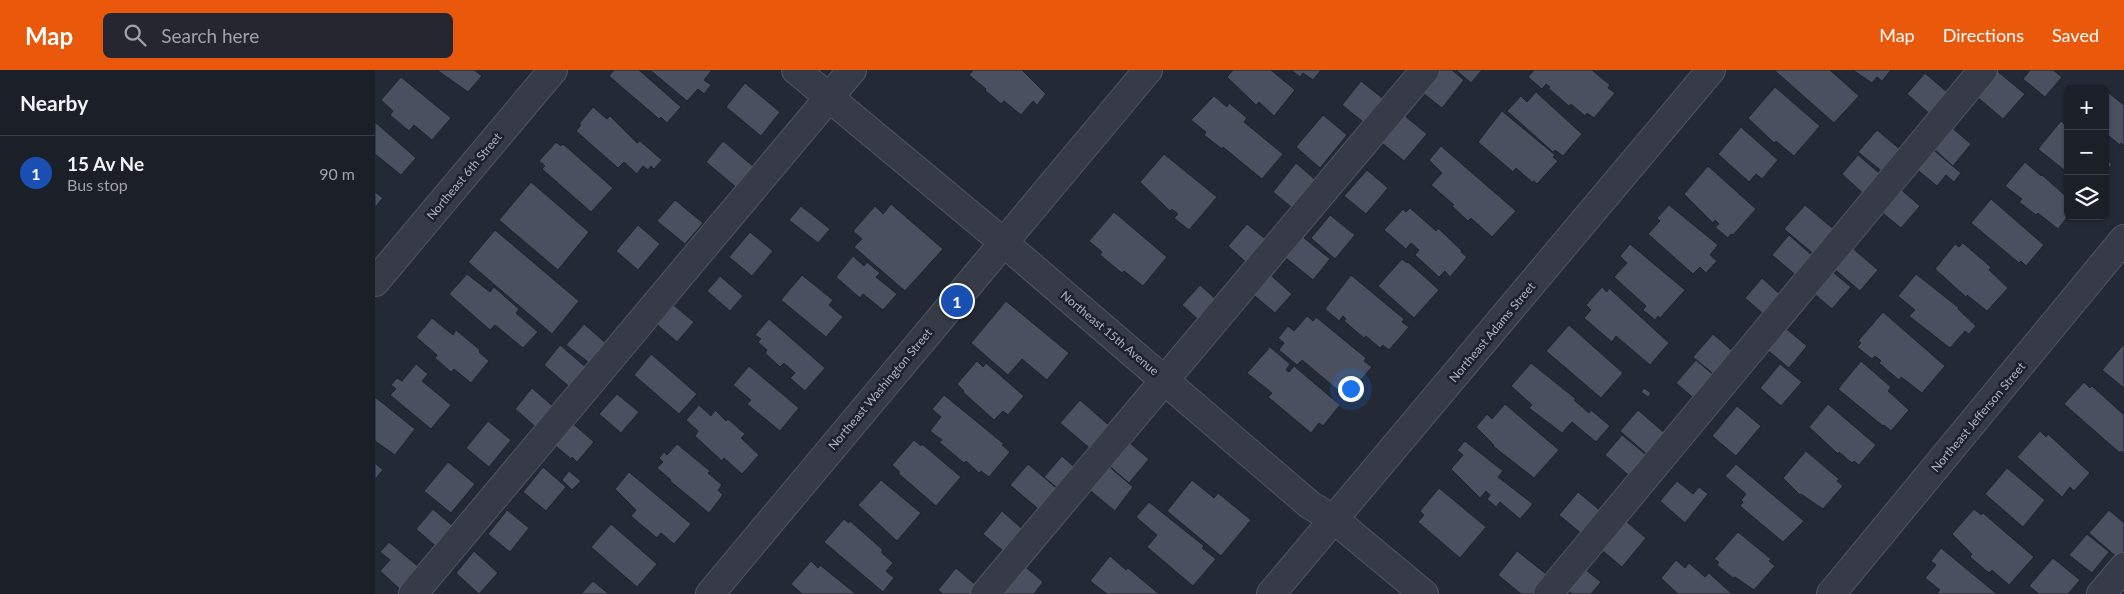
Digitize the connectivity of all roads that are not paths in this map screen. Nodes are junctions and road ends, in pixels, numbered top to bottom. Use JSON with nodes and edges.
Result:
{"nodes":[{"id":1,"x":553,"y":70,"type":"edge"},
{"id":2,"x":796,"y":70,"type":"edge"},
{"id":3,"x":852,"y":70,"type":"edge"},
{"id":4,"x":1148,"y":70,"type":"edge"},
{"id":5,"x":1425,"y":70,"type":"edge"},
{"id":6,"x":1711,"y":70,"type":"edge"},
{"id":7,"x":1983,"y":70,"type":"edge"},
{"id":8,"x":829,"y":97,"type":"junction"},
{"id":9,"x":2124,"y":239,"type":"edge"},
{"id":10,"x":1003,"y":242,"type":"junction"},
{"id":11,"x":375,"y":282,"type":"edge"},
{"id":12,"x":1164,"y":379,"type":"junction"},
{"id":13,"x":1335,"y":520,"type":"junction"},
{"id":14,"x":2124,"y":567,"type":"edge"},
{"id":15,"x":413,"y":594,"type":"edge"},
{"id":16,"x":710,"y":594,"type":"edge"},
{"id":17,"x":985,"y":594,"type":"edge"},
{"id":18,"x":1271,"y":594,"type":"edge"},
{"id":19,"x":1424,"y":594,"type":"edge"},
{"id":20,"x":1549,"y":594,"type":"edge"},
{"id":21,"x":1831,"y":594,"type":"edge"},
{"id":22,"x":2101,"y":594,"type":"edge"}],
"edges":[{"from":1,"to":11,"type":"street","name":"Northeast 6th Street"},
{"from":2,"to":8,"type":"street","name":"Northeast 15th Avenue"},
{"from":3,"to":8,"type":"street"},
{"from":4,"to":10,"type":"street","name":"Northeast Washington Street"},
{"from":5,"to":12,"type":"street"},
{"from":6,"to":13,"type":"street","name":"Northeast Adams Street"},
{"from":7,"to":20,"type":"street"},
{"from":8,"to":10,"type":"street","name":"Northeast 15th Avenue"},
{"from":8,"to":15,"type":"street"},
{"from":9,"to":21,"type":"street","name":"Northeast Jefferson Street"},
{"from":10,"to":12,"type":"street","name":"Northeast 15th Avenue"},
{"from":10,"to":16,"type":"street","name":"Northeast Washington Street"},
{"from":12,"to":13,"type":"street","name":"Northeast 15th Avenue"},
{"from":12,"to":17,"type":"street"},
{"from":13,"to":18,"type":"street","name":"Northeast Adams Street"},
{"from":13,"to":19,"type":"street","name":"Northeast 15th Avenue"},
{"from":14,"to":22,"type":"street"}]}
